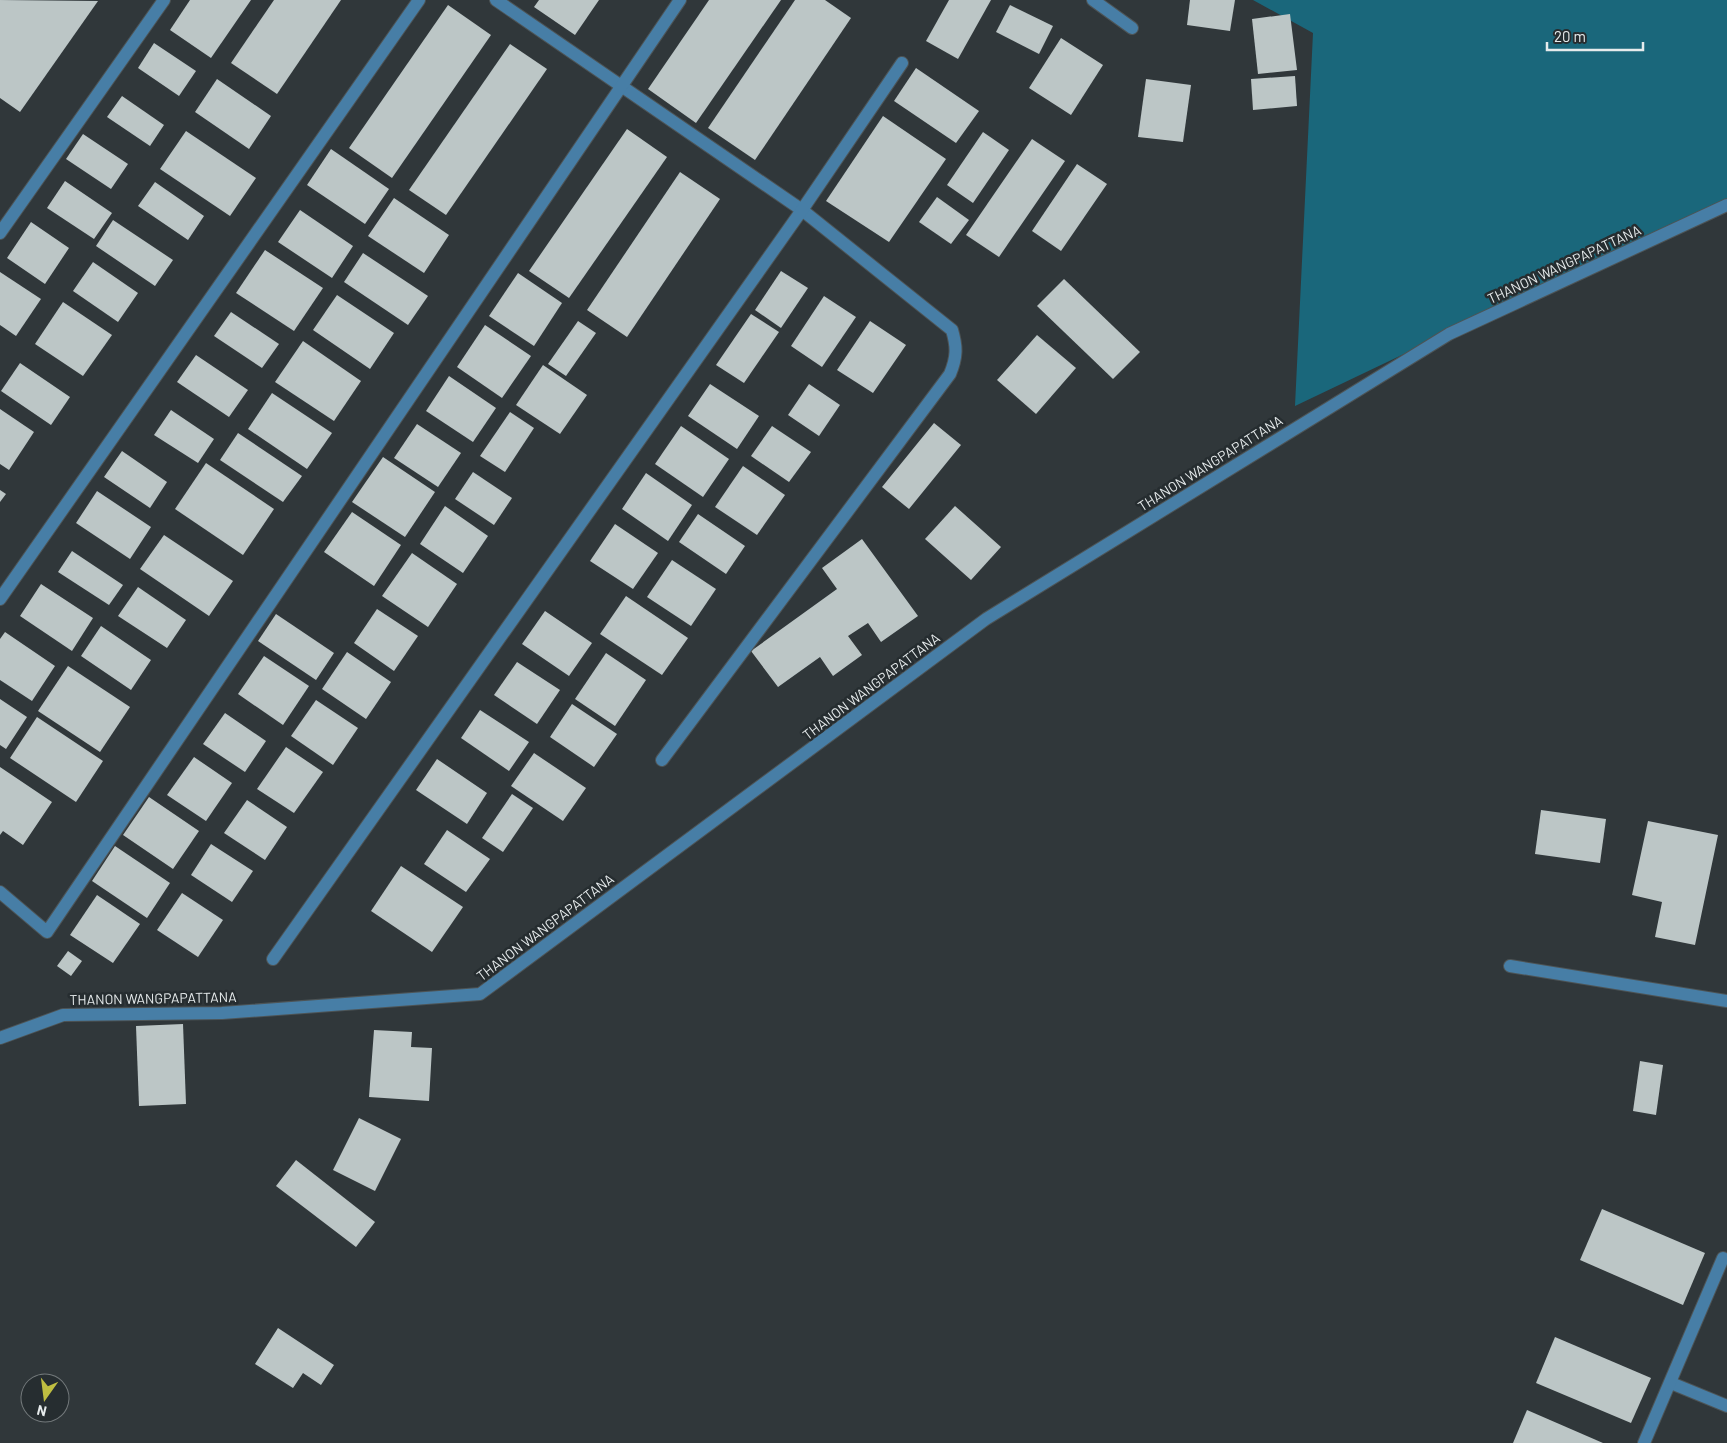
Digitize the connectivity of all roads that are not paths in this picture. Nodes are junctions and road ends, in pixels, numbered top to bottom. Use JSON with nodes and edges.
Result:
{"nodes":[{"id":1,"x":164,"y":0,"type":"edge"},
{"id":2,"x":419,"y":0,"type":"edge"},
{"id":3,"x":496,"y":0,"type":"edge"},
{"id":4,"x":680,"y":0,"type":"edge"},
{"id":5,"x":1093,"y":0,"type":"edge"},
{"id":6,"x":1132,"y":28,"type":"dead end"},
{"id":7,"x":902,"y":63,"type":"dead end"},
{"id":8,"x":622,"y":87,"type":"junction"},
{"id":9,"x":1727,"y":205,"type":"edge"},
{"id":10,"x":802,"y":210,"type":"junction"},
{"id":11,"x":0,"y":233,"type":"edge"},
{"id":12,"x":0,"y":599,"type":"edge"},
{"id":13,"x":662,"y":760,"type":"dead end"},
{"id":14,"x":0,"y":892,"type":"edge"},
{"id":15,"x":273,"y":960,"type":"dead end"},
{"id":16,"x":1510,"y":966,"type":"dead end"},
{"id":17,"x":1727,"y":1001,"type":"edge"},
{"id":18,"x":0,"y":1038,"type":"edge"},
{"id":19,"x":1723,"y":1258,"type":"dead end"},
{"id":20,"x":1671,"y":1382,"type":"junction"},
{"id":21,"x":1727,"y":1406,"type":"edge"},
{"id":22,"x":1644,"y":1443,"type":"edge"}],
"edges":[{"from":1,"to":11,"type":"street"},
{"from":2,"to":12,"type":"street"},
{"from":3,"to":8,"type":"street"},
{"from":4,"to":8,"type":"street"},
{"from":5,"to":6,"type":"street"},
{"from":7,"to":10,"type":"street"},
{"from":8,"to":10,"type":"street"},
{"from":8,"to":14,"type":"street"},
{"from":9,"to":18,"type":"street","name":"THANON WANGPAPATTANA"},
{"from":10,"to":13,"type":"street"},
{"from":10,"to":15,"type":"street"},
{"from":16,"to":17,"type":"street"},
{"from":19,"to":20,"type":"street"},
{"from":20,"to":21,"type":"street"},
{"from":20,"to":22,"type":"street"}]}
